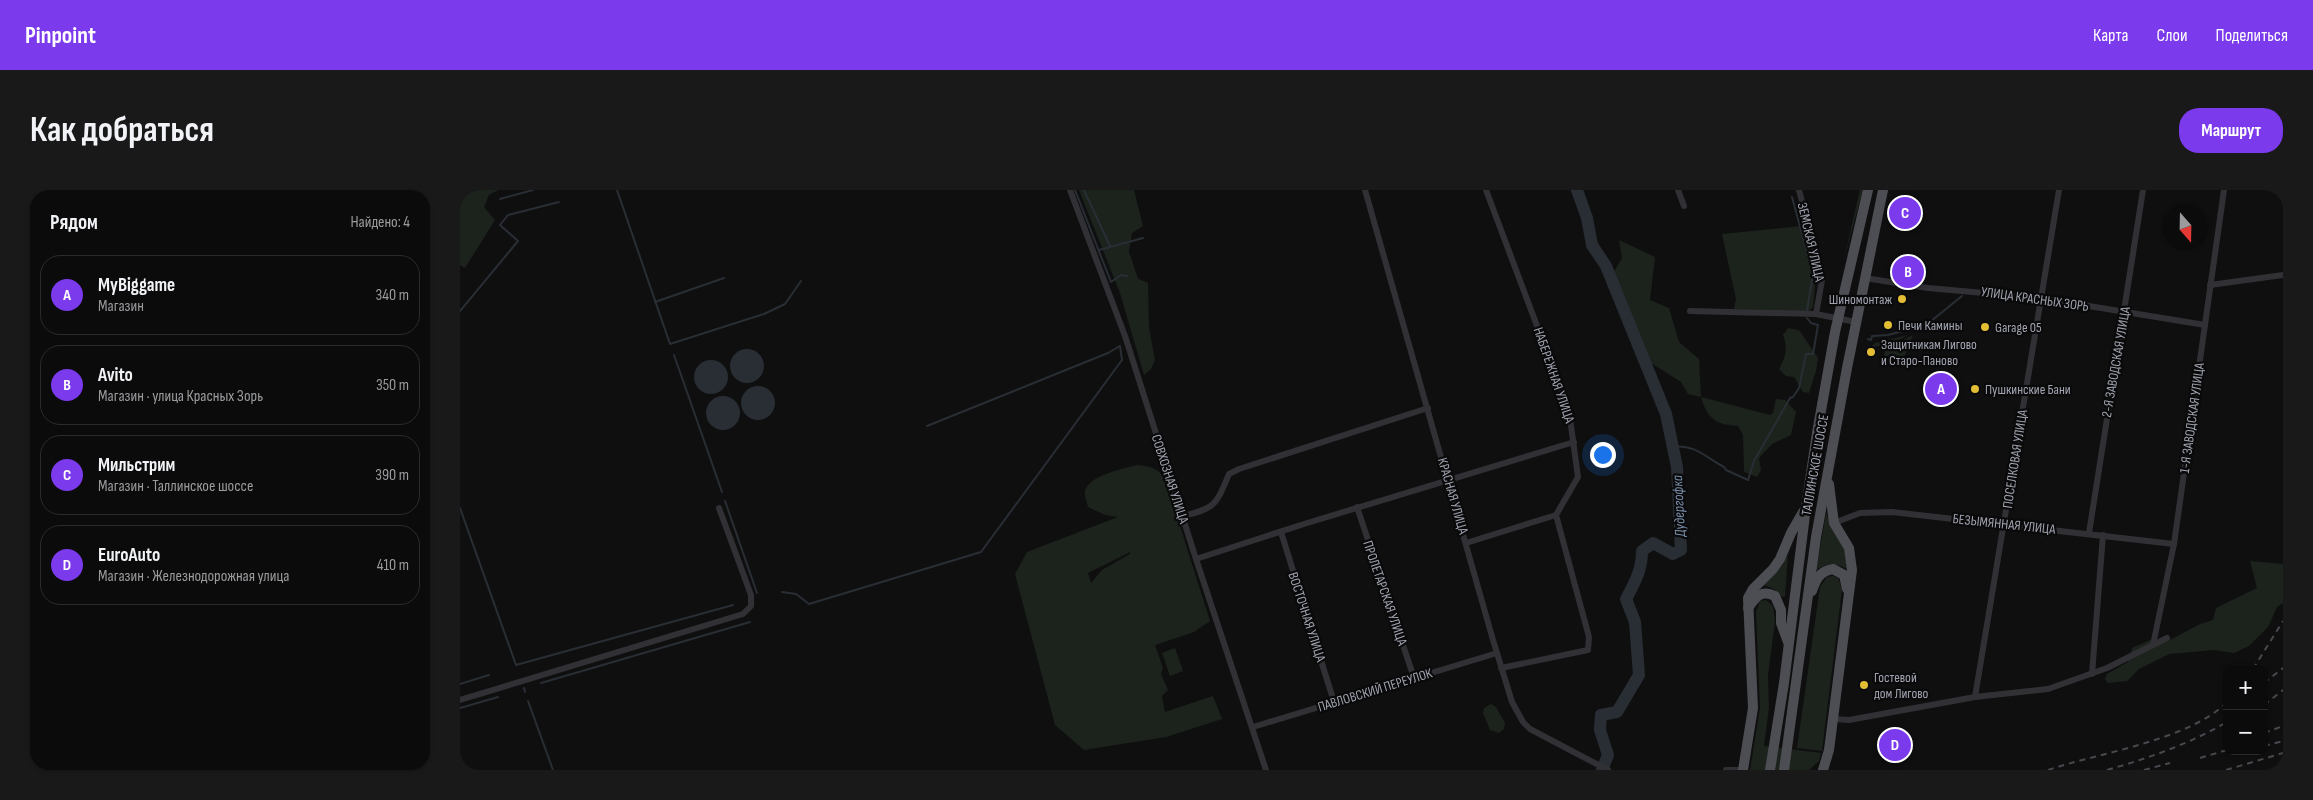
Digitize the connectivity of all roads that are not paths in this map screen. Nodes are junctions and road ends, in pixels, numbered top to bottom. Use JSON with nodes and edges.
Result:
{"nodes":[{"id":1,"x":1070,"y":190,"type":"edge"},
{"id":2,"x":1365,"y":190,"type":"edge"},
{"id":3,"x":1486,"y":190,"type":"edge"},
{"id":4,"x":1678,"y":190,"type":"edge"},
{"id":5,"x":1799,"y":190,"type":"edge"},
{"id":6,"x":1868,"y":190,"type":"edge"},
{"id":7,"x":1883,"y":190,"type":"edge"},
{"id":8,"x":2058,"y":190,"type":"edge"},
{"id":9,"x":2143,"y":190,"type":"edge"},
{"id":10,"x":2224,"y":190,"type":"edge"},
{"id":11,"x":1684,"y":206,"type":"dead end"},
{"id":12,"x":2283,"y":275,"type":"edge"},
{"id":13,"x":1865,"y":278,"type":"junction"},
{"id":14,"x":2210,"y":285,"type":"junction"},
{"id":15,"x":2040,"y":298,"type":"junction"},
{"id":16,"x":1690,"y":311,"type":"dead end"},
{"id":17,"x":2125,"y":312,"type":"junction"},
{"id":18,"x":1816,"y":314,"type":"junction"},
{"id":19,"x":1838,"y":318,"type":"junction"},
{"id":20,"x":1856,"y":322,"type":"junction"},
{"id":21,"x":2205,"y":325,"type":"junction"},
{"id":22,"x":1428,"y":408,"type":"junction"},
{"id":23,"x":1574,"y":442,"type":"junction"},
{"id":24,"x":1828,"y":468,"type":"junction"},
{"id":25,"x":1449,"y":480,"type":"junction"},
{"id":26,"x":1357,"y":507,"type":"junction"},
{"id":27,"x":1806,"y":507,"type":"junction"},
{"id":28,"x":719,"y":508,"type":"dead end"},
{"id":29,"x":1556,"y":515,"type":"junction"},
{"id":30,"x":1182,"y":516,"type":"junction"},
{"id":31,"x":1834,"y":523,"type":"junction"},
{"id":32,"x":2004,"y":524,"type":"junction"},
{"id":33,"x":1281,"y":532,"type":"junction"},
{"id":34,"x":2089,"y":533,"type":"junction"},
{"id":35,"x":2103,"y":535,"type":"junction"},
{"id":36,"x":1466,"y":542,"type":"junction"},
{"id":37,"x":2174,"y":544,"type":"junction"},
{"id":38,"x":1196,"y":559,"type":"junction"},
{"id":39,"x":1849,"y":596,"type":"junction"},
{"id":40,"x":1748,"y":608,"type":"junction"},
{"id":41,"x":1806,"y":610,"type":"junction"},
{"id":42,"x":2166,"y":638,"type":"dead end"},
{"id":43,"x":1789,"y":645,"type":"junction"},
{"id":44,"x":2153,"y":645,"type":"junction"},
{"id":45,"x":1497,"y":653,"type":"junction"},
{"id":46,"x":1502,"y":668,"type":"junction"},
{"id":47,"x":2092,"y":674,"type":"junction"},
{"id":48,"x":1414,"y":678,"type":"junction"},
{"id":49,"x":1975,"y":697,"type":"junction"},
{"id":50,"x":460,"y":700,"type":"edge"},
{"id":51,"x":1334,"y":702,"type":"junction"},
{"id":52,"x":1837,"y":720,"type":"junction"},
{"id":53,"x":1253,"y":727,"type":"junction"},
{"id":54,"x":1266,"y":770,"type":"edge"},
{"id":55,"x":1608,"y":770,"type":"edge"},
{"id":56,"x":1726,"y":770,"type":"edge"},
{"id":57,"x":1742,"y":770,"type":"edge"},
{"id":58,"x":1770,"y":770,"type":"edge"},
{"id":59,"x":1784,"y":770,"type":"edge"},
{"id":60,"x":1823,"y":770,"type":"edge"}],
"edges":[{"from":1,"to":30,"type":"street","name":"СОВХОЗНАЯ УЛИЦА"},
{"from":2,"to":22,"type":"street","name":"КРАСНАЯ УЛИЦА"},
{"from":3,"to":23,"type":"street","name":"НАБЕРЕЖНАЯ УЛИЦА"},
{"from":4,"to":11,"type":"street"},
{"from":5,"to":18,"type":"street","name":"ЗЕМСКАЯ УЛИЦА"},
{"from":6,"to":19,"type":"main road","name":"ТАЛЛИНСКОЕ ШОССЕ"},
{"from":7,"to":13,"type":"main road","name":"ТАЛЛИНСКОЕ ШОССЕ"},
{"from":8,"to":15,"type":"street","name":"ПОСЕЛКОВАЯ УЛИЦА"},
{"from":9,"to":17,"type":"street","name":"2-Я ЗАВОДСКАЯ УЛИЦА"},
{"from":10,"to":14,"type":"street","name":"1-Я ЗАВОДСКАЯ УЛИЦА"},
{"from":12,"to":14,"type":"street"},
{"from":13,"to":15,"type":"street","name":"УЛИЦА КРАСНЫХ ЗОРЬ"},
{"from":13,"to":20,"type":"main road","name":"ТАЛЛИНСКОЕ ШОССЕ"},
{"from":14,"to":21,"type":"street","name":"1-Я ЗАВОДСКАЯ УЛИЦА"},
{"from":15,"to":17,"type":"street","name":"УЛИЦА КРАСНЫХ ЗОРЬ"},
{"from":15,"to":32,"type":"street","name":"ПОСЕЛКОВАЯ УЛИЦА"},
{"from":16,"to":18,"type":"street"},
{"from":17,"to":21,"type":"street","name":"УЛИЦА КРАСНЫХ ЗОРЬ"},
{"from":17,"to":34,"type":"street","name":"2-Я ЗАВОДСКАЯ УЛИЦА"},
{"from":18,"to":19,"type":"street"},
{"from":19,"to":20,"type":"street"},
{"from":19,"to":27,"type":"main road","name":"ТАЛЛИНСКОЕ ШОССЕ"},
{"from":20,"to":24,"type":"main road","name":"ТАЛЛИНСКОЕ ШОССЕ"},
{"from":21,"to":37,"type":"street","name":"1-Я ЗАВОДСКАЯ УЛИЦА"},
{"from":22,"to":25,"type":"street","name":"КРАСНАЯ УЛИЦА"},
{"from":22,"to":30,"type":"street"},
{"from":23,"to":25,"type":"street"},
{"from":23,"to":29,"type":"street","name":"НАБЕРЕЖНАЯ УЛИЦА"},
{"from":24,"to":31,"type":"main road"},
{"from":24,"to":41,"type":"main road","name":"ТАЛЛИНСКОЕ ШОССЕ"},
{"from":25,"to":26,"type":"street"},
{"from":25,"to":36,"type":"street","name":"КРАСНАЯ УЛИЦА"},
{"from":26,"to":33,"type":"street"},
{"from":26,"to":48,"type":"street","name":"ПРОЛЕТАРСКАЯ УЛИЦА"},
{"from":27,"to":40,"type":"main road"},
{"from":27,"to":43,"type":"main road","name":"ТАЛЛИНСКОЕ ШОССЕ"},
{"from":28,"to":50,"type":"street"},
{"from":29,"to":36,"type":"street"},
{"from":29,"to":46,"type":"street"},
{"from":30,"to":38,"type":"street","name":"СОВХОЗНАЯ УЛИЦА"},
{"from":31,"to":32,"type":"street","name":"БЕЗЫМЯННАЯ УЛИЦА"},
{"from":31,"to":39,"type":"main road"},
{"from":32,"to":34,"type":"street","name":"БЕЗЫМЯННАЯ УЛИЦА"},
{"from":32,"to":49,"type":"street","name":"ПОСЕЛКОВАЯ УЛИЦА"},
{"from":33,"to":38,"type":"street"},
{"from":33,"to":51,"type":"street","name":"ВОСТОЧНАЯ УЛИЦА"},
{"from":34,"to":35,"type":"street","name":"БЕЗЫМЯННАЯ УЛИЦА"},
{"from":35,"to":37,"type":"street","name":"БЕЗЫМЯННАЯ УЛИЦА"},
{"from":35,"to":47,"type":"street"},
{"from":36,"to":45,"type":"street","name":"КРАСНАЯ УЛИЦА"},
{"from":37,"to":44,"type":"street","name":"1-Я ЗАВОДСКАЯ УЛИЦА"},
{"from":38,"to":53,"type":"street","name":"СОВХОЗНАЯ УЛИЦА"},
{"from":39,"to":41,"type":"main road"},
{"from":39,"to":52,"type":"main road"},
{"from":40,"to":43,"type":"main road"},
{"from":40,"to":57,"type":"main road"},
{"from":41,"to":59,"type":"main road","name":"ТАЛЛИНСКОЕ ШОССЕ"},
{"from":42,"to":44,"type":"street"},
{"from":43,"to":58,"type":"main road","name":"ТАЛЛИНСКОЕ ШОССЕ"},
{"from":44,"to":47,"type":"street"},
{"from":45,"to":46,"type":"street","name":"КРАСНАЯ УЛИЦА"},
{"from":45,"to":48,"type":"street","name":"ПАВЛОВСКИЙ ПЕРЕУЛОК"},
{"from":46,"to":55,"type":"street","name":"КРАСНАЯ УЛИЦА"},
{"from":47,"to":49,"type":"street"},
{"from":48,"to":51,"type":"street","name":"ПАВЛОВСКИЙ ПЕРЕУЛОК"},
{"from":49,"to":52,"type":"street"},
{"from":51,"to":53,"type":"street","name":"ПАВЛОВСКИЙ ПЕРЕУЛОК"},
{"from":52,"to":60,"type":"main road"},
{"from":53,"to":54,"type":"street","name":"СОВХОЗНАЯ УЛИЦА"},
{"from":56,"to":57,"type":"street"}]}
